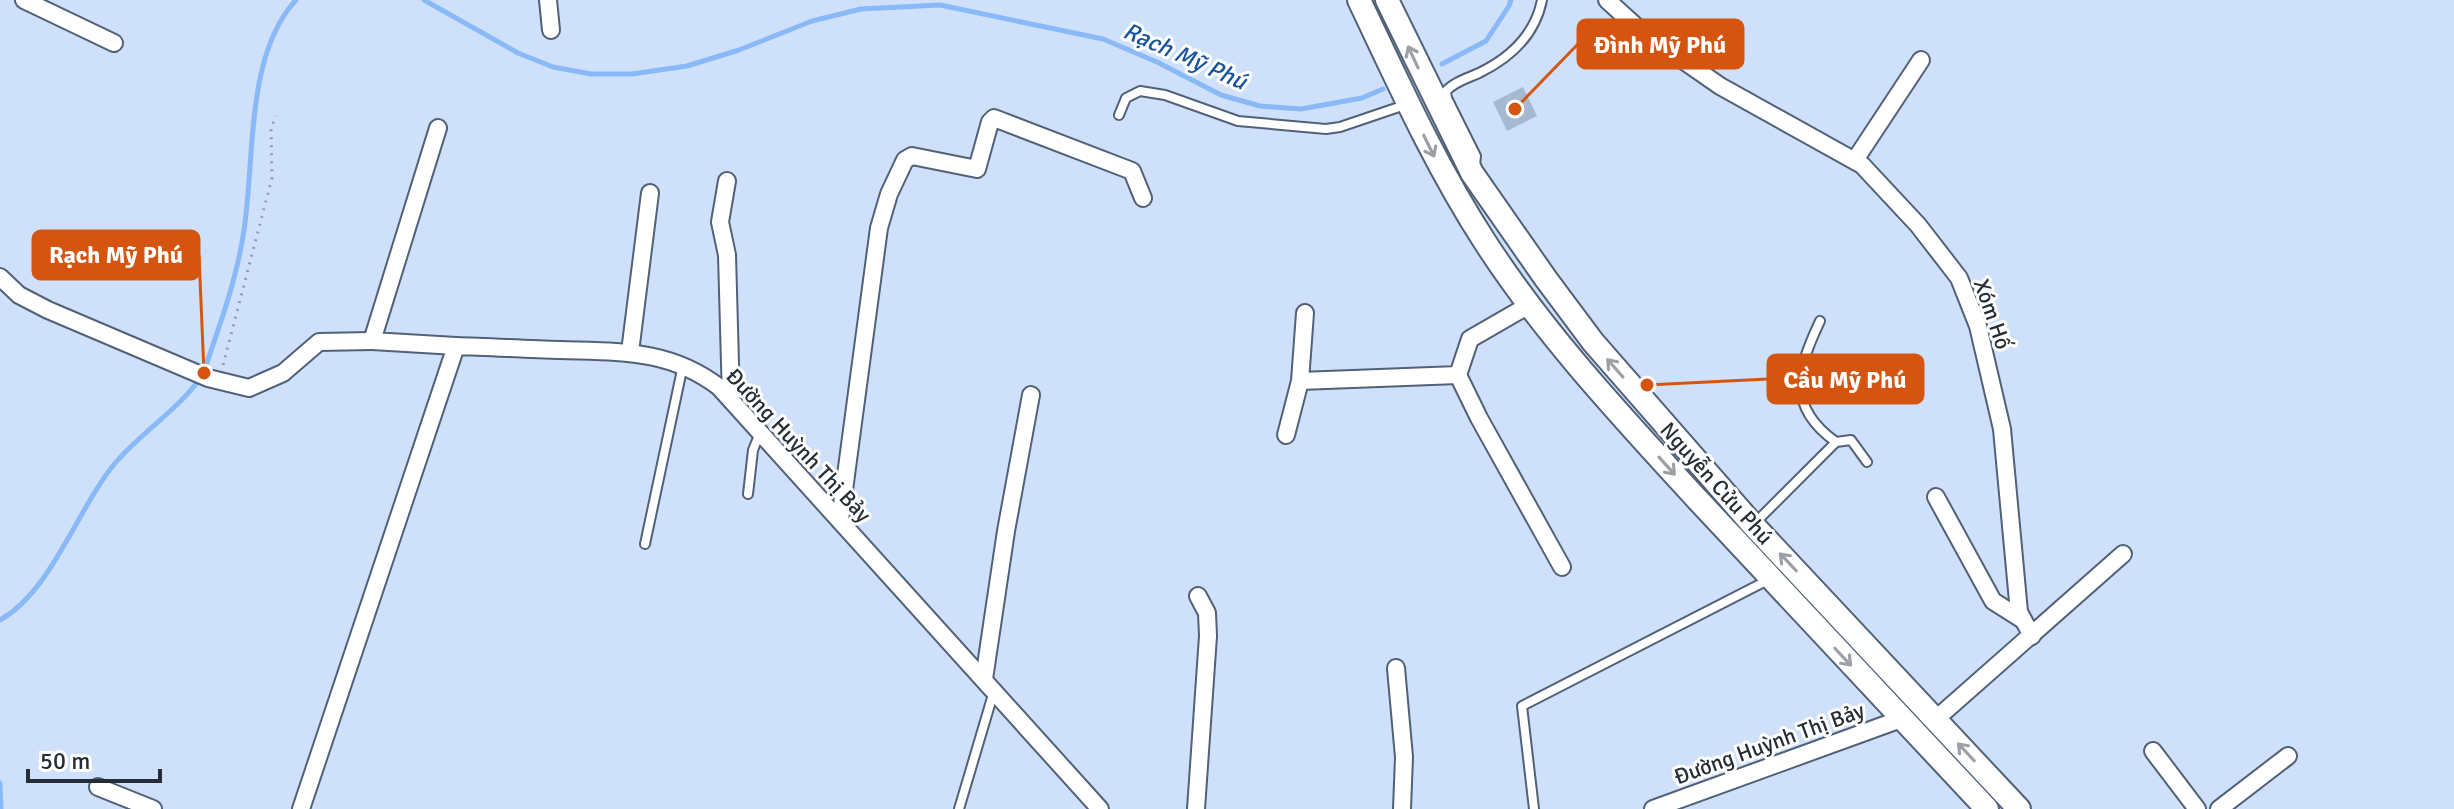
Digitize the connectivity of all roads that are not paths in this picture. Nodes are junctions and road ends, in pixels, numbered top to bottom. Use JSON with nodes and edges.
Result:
{"nodes":[{"id":1,"x":24,"y":0,"type":"edge"},
{"id":2,"x":548,"y":0,"type":"edge"},
{"id":3,"x":1359,"y":0,"type":"edge"},
{"id":4,"x":1387,"y":0,"type":"edge"},
{"id":5,"x":1542,"y":0,"type":"edge"},
{"id":6,"x":1607,"y":0,"type":"edge"},
{"id":7,"x":551,"y":30,"type":"dead end"},
{"id":8,"x":114,"y":43,"type":"dead end"},
{"id":9,"x":1921,"y":60,"type":"dead end"},
{"id":10,"x":1408,"y":104,"type":"junction"},
{"id":11,"x":1119,"y":115,"type":"dead end"},
{"id":12,"x":438,"y":128,"type":"dead end"},
{"id":13,"x":1855,"y":160,"type":"junction"},
{"id":14,"x":1473,"y":174,"type":"junction"},
{"id":15,"x":727,"y":181,"type":"dead end"},
{"id":16,"x":650,"y":193,"type":"dead end"},
{"id":17,"x":1143,"y":198,"type":"dead end"},
{"id":18,"x":0,"y":277,"type":"edge"},
{"id":19,"x":1529,"y":305,"type":"junction"},
{"id":20,"x":1305,"y":313,"type":"dead end"},
{"id":21,"x":1820,"y":321,"type":"dead end"},
{"id":22,"x":372,"y":341,"type":"junction"},
{"id":23,"x":456,"y":346,"type":"junction"},
{"id":24,"x":630,"y":352,"type":"junction"},
{"id":25,"x":683,"y":365,"type":"junction"},
{"id":26,"x":1458,"y":375,"type":"junction"},
{"id":27,"x":1300,"y":381,"type":"junction"},
{"id":28,"x":1031,"y":395,"type":"dead end"},
{"id":29,"x":731,"y":400,"type":"junction"},
{"id":30,"x":760,"y":432,"type":"junction"},
{"id":31,"x":1286,"y":435,"type":"dead end"},
{"id":32,"x":1836,"y":442,"type":"junction"},
{"id":33,"x":1867,"y":462,"type":"dead end"},
{"id":34,"x":748,"y":494,"type":"dead end"},
{"id":35,"x":1936,"y":497,"type":"dead end"},
{"id":36,"x":840,"y":520,"type":"junction"},
{"id":37,"x":1753,"y":525,"type":"junction"},
{"id":38,"x":645,"y":544,"type":"dead end"},
{"id":39,"x":2123,"y":554,"type":"dead end"},
{"id":40,"x":1562,"y":567,"type":"dead end"},
{"id":41,"x":1770,"y":579,"type":"junction"},
{"id":42,"x":1198,"y":596,"type":"dead end"},
{"id":43,"x":2028,"y":628,"type":"junction"},
{"id":44,"x":1396,"y":668,"type":"dead end"},
{"id":45,"x":989,"y":684,"type":"junction"},
{"id":46,"x":1901,"y":719,"type":"junction"},
{"id":47,"x":1936,"y":719,"type":"junction"},
{"id":48,"x":2153,"y":751,"type":"dead end"},
{"id":49,"x":2288,"y":756,"type":"dead end"},
{"id":50,"x":98,"y":787,"type":"dead end"},
{"id":51,"x":153,"y":809,"type":"edge"},
{"id":52,"x":301,"y":809,"type":"edge"},
{"id":53,"x":959,"y":809,"type":"edge"},
{"id":54,"x":1100,"y":809,"type":"edge"},
{"id":55,"x":1196,"y":809,"type":"edge"},
{"id":56,"x":1402,"y":809,"type":"edge"},
{"id":57,"x":1534,"y":809,"type":"edge"},
{"id":58,"x":1653,"y":809,"type":"edge"},
{"id":59,"x":1987,"y":809,"type":"edge"},
{"id":60,"x":2019,"y":809,"type":"edge"},
{"id":61,"x":2197,"y":809,"type":"edge"},
{"id":62,"x":2219,"y":809,"type":"edge"}],
"edges":[{"from":1,"to":8,"type":"street"},
{"from":2,"to":7,"type":"street"},
{"from":3,"to":10,"type":"main road","name":"Nguyễn Cửu Phú"},
{"from":14,"to":4,"type":"main road","name":"Nguyễn Cửu Phú","one_way":true},
{"from":5,"to":14,"type":"lane"},
{"from":6,"to":13,"type":"street","name":"Xóm Hố"},
{"from":9,"to":13,"type":"street"},
{"from":10,"to":11,"type":"lane"},
{"from":10,"to":19,"type":"main road","name":"Nguyễn Cửu Phú","one_way":true},
{"from":12,"to":22,"type":"street"},
{"from":13,"to":43,"type":"street","name":"Xóm Hố"},
{"from":37,"to":14,"type":"main road","name":"Nguyễn Cửu Phú","one_way":true},
{"from":15,"to":29,"type":"street"},
{"from":16,"to":24,"type":"street"},
{"from":17,"to":36,"type":"street"},
{"from":18,"to":22,"type":"street","name":"Đường Huỳnh Thị Bảy"},
{"from":19,"to":26,"type":"street"},
{"from":19,"to":41,"type":"main road","name":"Nguyễn Cửu Phú","one_way":true},
{"from":20,"to":27,"type":"street"},
{"from":21,"to":32,"type":"lane"},
{"from":22,"to":23,"type":"street","name":"Đường Huỳnh Thị Bảy"},
{"from":23,"to":24,"type":"street","name":"Đường Huỳnh Thị Bảy"},
{"from":23,"to":52,"type":"street"},
{"from":24,"to":25,"type":"street","name":"Đường Huỳnh Thị Bảy"},
{"from":25,"to":29,"type":"street","name":"Đường Huỳnh Thị Bảy"},
{"from":25,"to":38,"type":"lane"},
{"from":26,"to":27,"type":"street"},
{"from":26,"to":40,"type":"street"},
{"from":27,"to":31,"type":"street"},
{"from":28,"to":45,"type":"street"},
{"from":29,"to":30,"type":"street","name":"Đường Huỳnh Thị Bảy"},
{"from":30,"to":34,"type":"lane"},
{"from":30,"to":36,"type":"street","name":"Đường Huỳnh Thị Bảy"},
{"from":32,"to":33,"type":"lane"},
{"from":32,"to":37,"type":"lane"},
{"from":35,"to":43,"type":"street"},
{"from":36,"to":45,"type":"street","name":"Đường Huỳnh Thị Bảy"},
{"from":47,"to":37,"type":"main road","name":"Nguyễn Cửu Phú","one_way":true},
{"from":39,"to":43,"type":"street"},
{"from":41,"to":46,"type":"main road","name":"Nguyễn Cửu Phú","one_way":true},
{"from":41,"to":57,"type":"lane"},
{"from":42,"to":55,"type":"street"},
{"from":43,"to":47,"type":"street"},
{"from":44,"to":56,"type":"street"},
{"from":45,"to":53,"type":"lane"},
{"from":45,"to":54,"type":"street","name":"Đường Huỳnh Thị Bảy"},
{"from":46,"to":47,"type":"main road"},
{"from":46,"to":58,"type":"street","name":"Đường Huỳnh Thị Bảy"},
{"from":46,"to":59,"type":"main road","name":"Nguyễn Cửu Phú"},
{"from":60,"to":47,"type":"main road","name":"Nguyễn Cửu Phú","one_way":true},
{"from":48,"to":61,"type":"street"},
{"from":49,"to":62,"type":"street"},
{"from":50,"to":51,"type":"street"}]}
